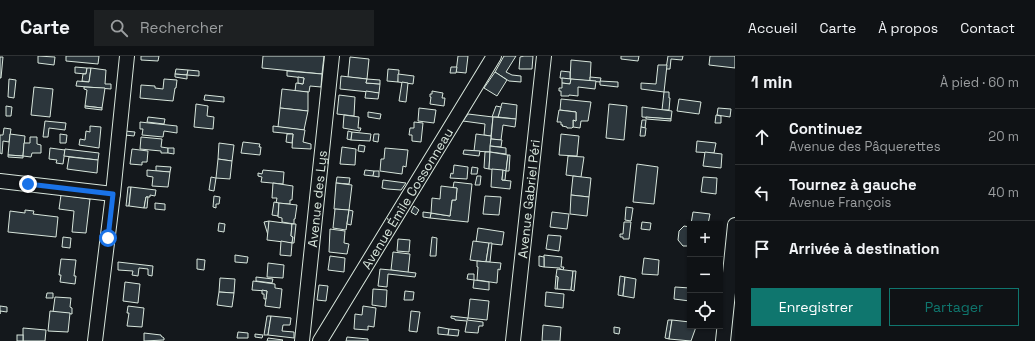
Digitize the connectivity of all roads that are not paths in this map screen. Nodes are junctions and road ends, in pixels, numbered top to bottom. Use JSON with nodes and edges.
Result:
{"nodes":[{"id":1,"x":127,"y":56,"type":"edge"},
{"id":2,"x":332,"y":56,"type":"edge"},
{"id":3,"x":494,"y":56,"type":"edge"},
{"id":4,"x":544,"y":56,"type":"edge"},
{"id":5,"x":0,"y":181,"type":"edge"},
{"id":6,"x":113,"y":194,"type":"junction"},
{"id":7,"x":735,"y":225,"type":"edge"},
{"id":8,"x":95,"y":341,"type":"edge"},
{"id":9,"x":302,"y":341,"type":"edge"},
{"id":10,"x":320,"y":341,"type":"edge"},
{"id":11,"x":513,"y":341,"type":"edge"},
{"id":12,"x":723,"y":341,"type":"edge"}],
"edges":[{"from":1,"to":6,"type":"street"},
{"from":2,"to":9,"type":"street","name":"Avenue des Lys"},
{"from":3,"to":10,"type":"street","name":"Avenue Émile Cossonneau"},
{"from":4,"to":11,"type":"street","name":"Avenue Gabriel Péri"},
{"from":5,"to":6,"type":"street"},
{"from":6,"to":8,"type":"street"},
{"from":7,"to":12,"type":"street"}]}
